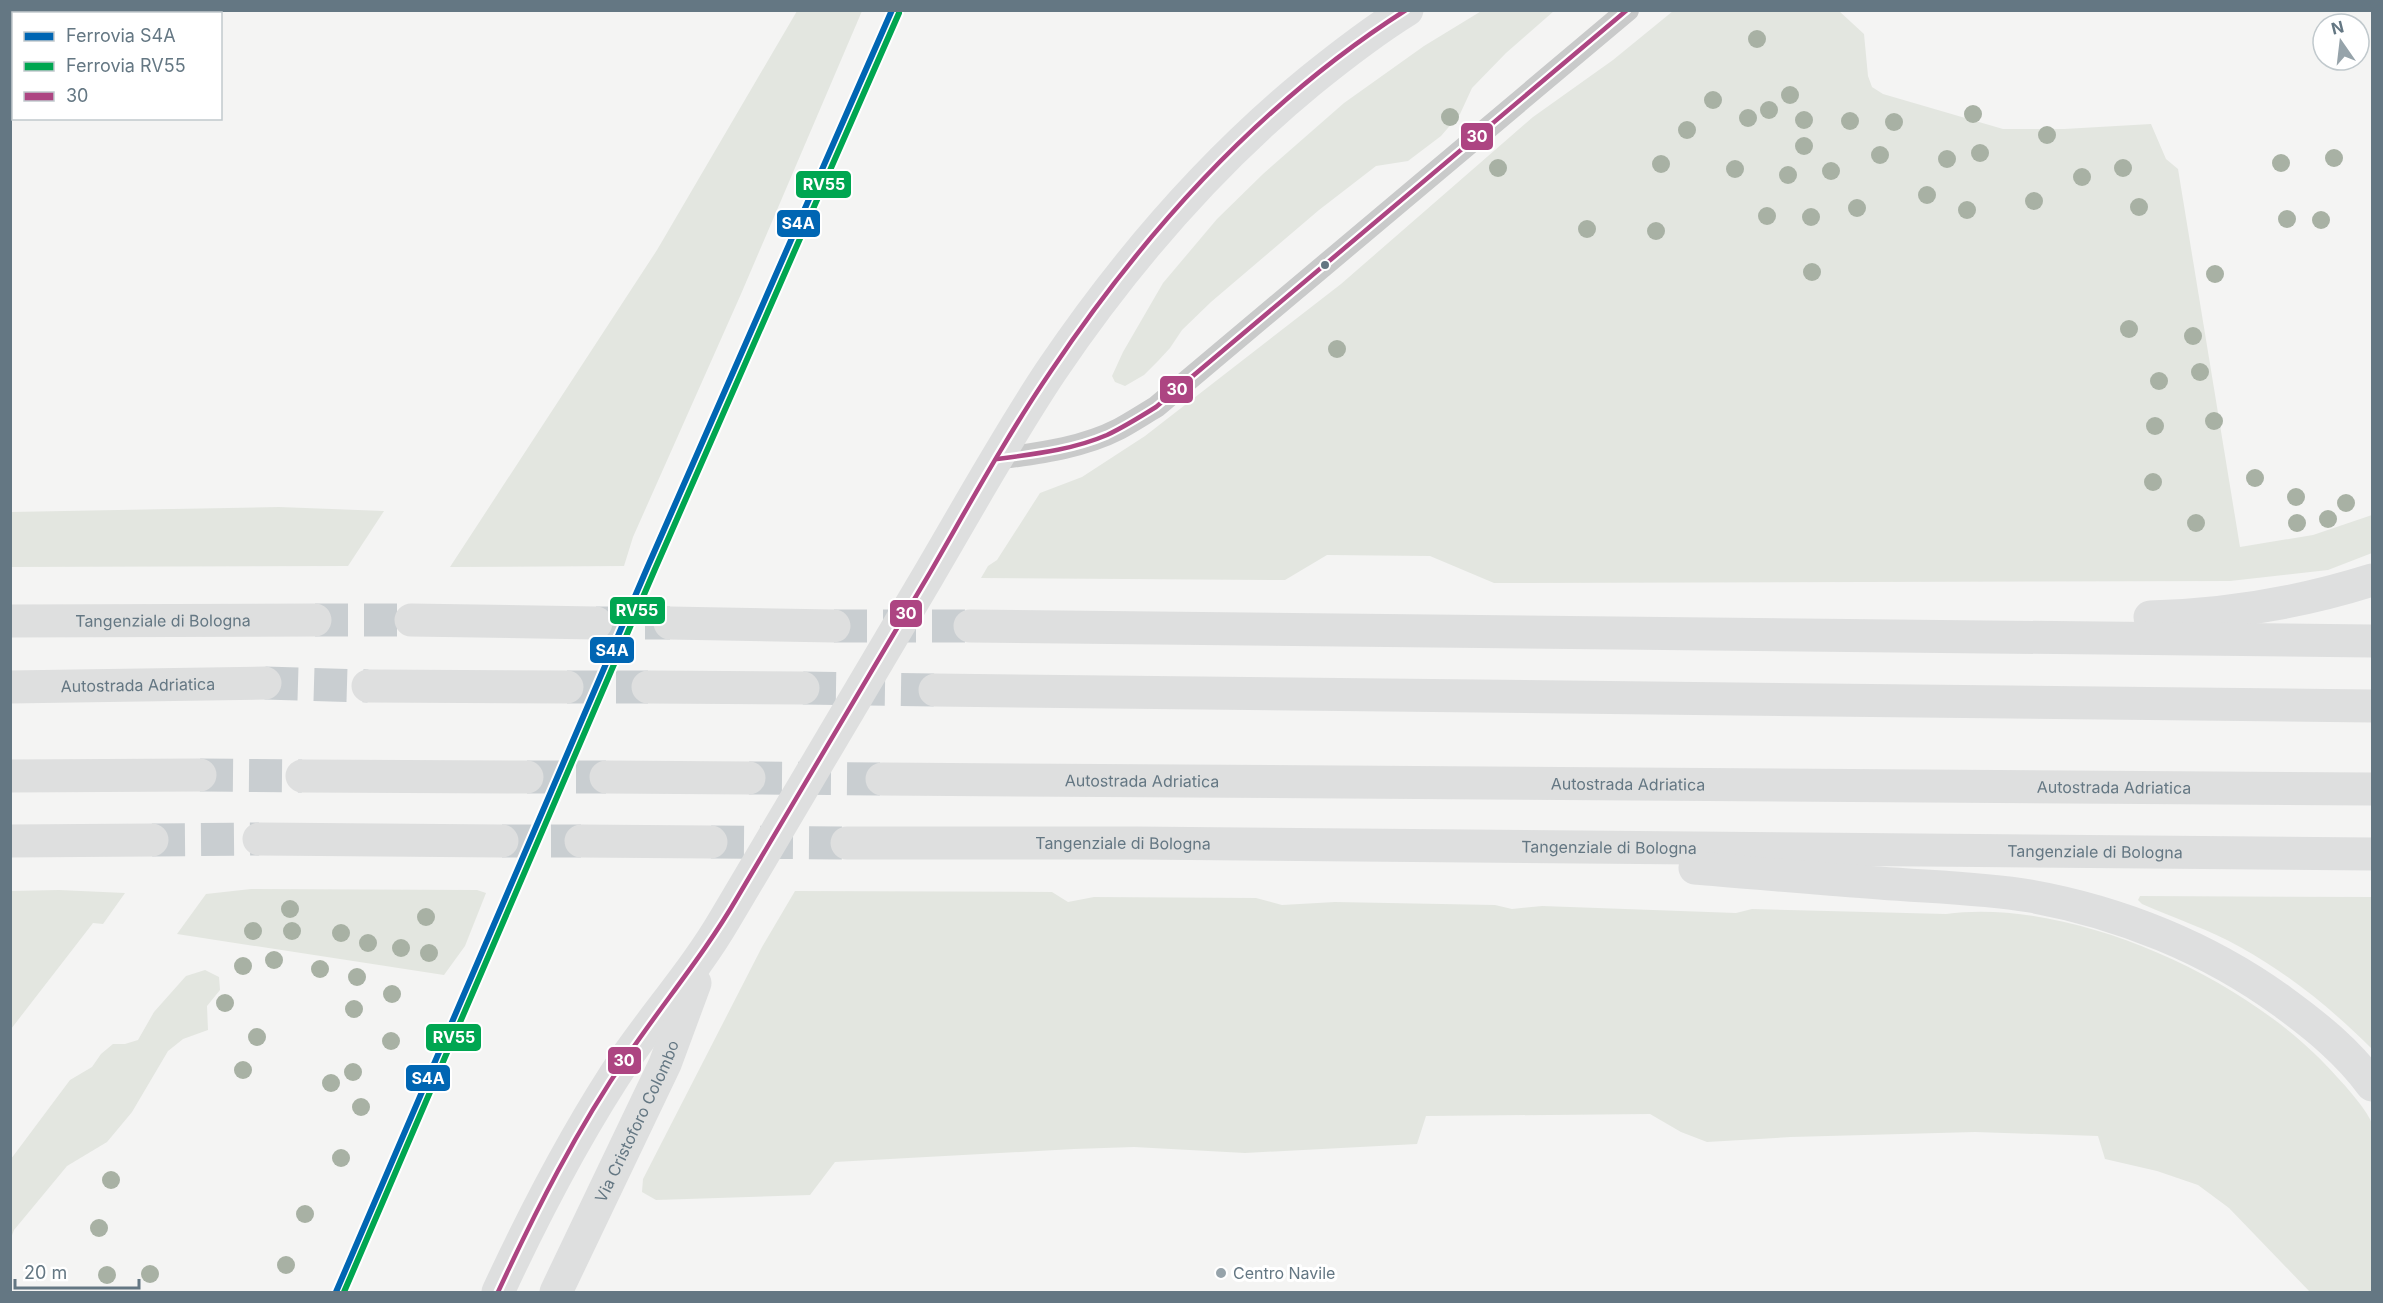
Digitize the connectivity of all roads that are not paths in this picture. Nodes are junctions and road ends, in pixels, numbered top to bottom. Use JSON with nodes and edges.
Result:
{"nodes":[{"id":1,"x":1407,"y":10,"type":"edge"},
{"id":2,"x":1628,"y":10,"type":"edge"},
{"id":3,"x":997,"y":459,"type":"junction"},
{"id":4,"x":2373,"y":580,"type":"edge"},
{"id":5,"x":315,"y":620,"type":"tunnel mouth"},
{"id":6,"x":411,"y":620,"type":"tunnel mouth"},
{"id":7,"x":10,"y":621,"type":"edge"},
{"id":8,"x":596,"y":623,"type":"tunnel mouth"},
{"id":9,"x":670,"y":623,"type":"tunnel mouth"},
{"id":10,"x":834,"y":626,"type":"tunnel mouth"},
{"id":11,"x":970,"y":626,"type":"tunnel mouth"},
{"id":12,"x":1465,"y":632,"type":"junction"},
{"id":13,"x":2373,"y":641,"type":"edge"},
{"id":14,"x":265,"y":683,"type":"tunnel mouth"},
{"id":15,"x":368,"y":686,"type":"tunnel mouth"},
{"id":16,"x":10,"y":687,"type":"edge"},
{"id":17,"x":567,"y":687,"type":"tunnel mouth"},
{"id":18,"x":648,"y":687,"type":"tunnel mouth"},
{"id":19,"x":803,"y":688,"type":"tunnel mouth"},
{"id":20,"x":935,"y":690,"type":"tunnel mouth"},
{"id":21,"x":2373,"y":706,"type":"edge"},
{"id":22,"x":200,"y":775,"type":"tunnel mouth"},
{"id":23,"x":10,"y":776,"type":"edge"},
{"id":24,"x":302,"y":776,"type":"tunnel mouth"},
{"id":25,"x":527,"y":777,"type":"tunnel mouth"},
{"id":26,"x":606,"y":777,"type":"tunnel mouth"},
{"id":27,"x":749,"y":778,"type":"tunnel mouth"},
{"id":28,"x":882,"y":779,"type":"tunnel mouth"},
{"id":29,"x":2373,"y":789,"type":"edge"},
{"id":30,"x":259,"y":839,"type":"tunnel mouth"},
{"id":31,"x":152,"y":840,"type":"tunnel mouth"},
{"id":32,"x":10,"y":841,"type":"edge"},
{"id":33,"x":502,"y":841,"type":"tunnel mouth"},
{"id":34,"x":581,"y":841,"type":"tunnel mouth"},
{"id":35,"x":711,"y":842,"type":"tunnel mouth"},
{"id":36,"x":847,"y":843,"type":"tunnel mouth"},
{"id":37,"x":1418,"y":846,"type":"junction"},
{"id":38,"x":2373,"y":854,"type":"edge"},
{"id":39,"x":709,"y":947,"type":"junction"},
{"id":40,"x":2373,"y":1085,"type":"edge"},
{"id":41,"x":498,"y":1293,"type":"edge"},
{"id":42,"x":556,"y":1293,"type":"edge"}],
"edges":[{"from":1,"to":3,"type":"main road","name":"Via Cristoforo Colombo"},
{"from":2,"to":3,"type":"lane"},
{"from":3,"to":39,"type":"main road","name":"Via Cristoforo Colombo"},
{"from":4,"to":12,"type":"main road"},
{"from":5,"to":7,"type":"main road","name":"Tangenziale di Bologna"},
{"from":6,"to":8,"type":"main road"},
{"from":9,"to":10,"type":"main road"},
{"from":11,"to":12,"type":"main road"},
{"from":12,"to":13,"type":"main road"},
{"from":14,"to":16,"type":"main road","name":"Autostrada Adriatica"},
{"from":15,"to":17,"type":"main road"},
{"from":18,"to":19,"type":"main road"},
{"from":20,"to":21,"type":"main road"},
{"from":22,"to":23,"type":"main road"},
{"from":24,"to":25,"type":"main road"},
{"from":26,"to":27,"type":"main road"},
{"from":28,"to":29,"type":"main road","name":"Autostrada Adriatica"},
{"from":30,"to":33,"type":"main road"},
{"from":31,"to":32,"type":"main road"},
{"from":34,"to":35,"type":"main road"},
{"from":36,"to":37,"type":"main road","name":"Tangenziale di Bologna"},
{"from":37,"to":38,"type":"main road","name":"Tangenziale di Bologna"},
{"from":37,"to":40,"type":"main road"},
{"from":39,"to":41,"type":"main road","name":"Via Cristoforo Colombo"},
{"from":39,"to":42,"type":"main road","name":"Via Cristoforo Colombo"}]}
